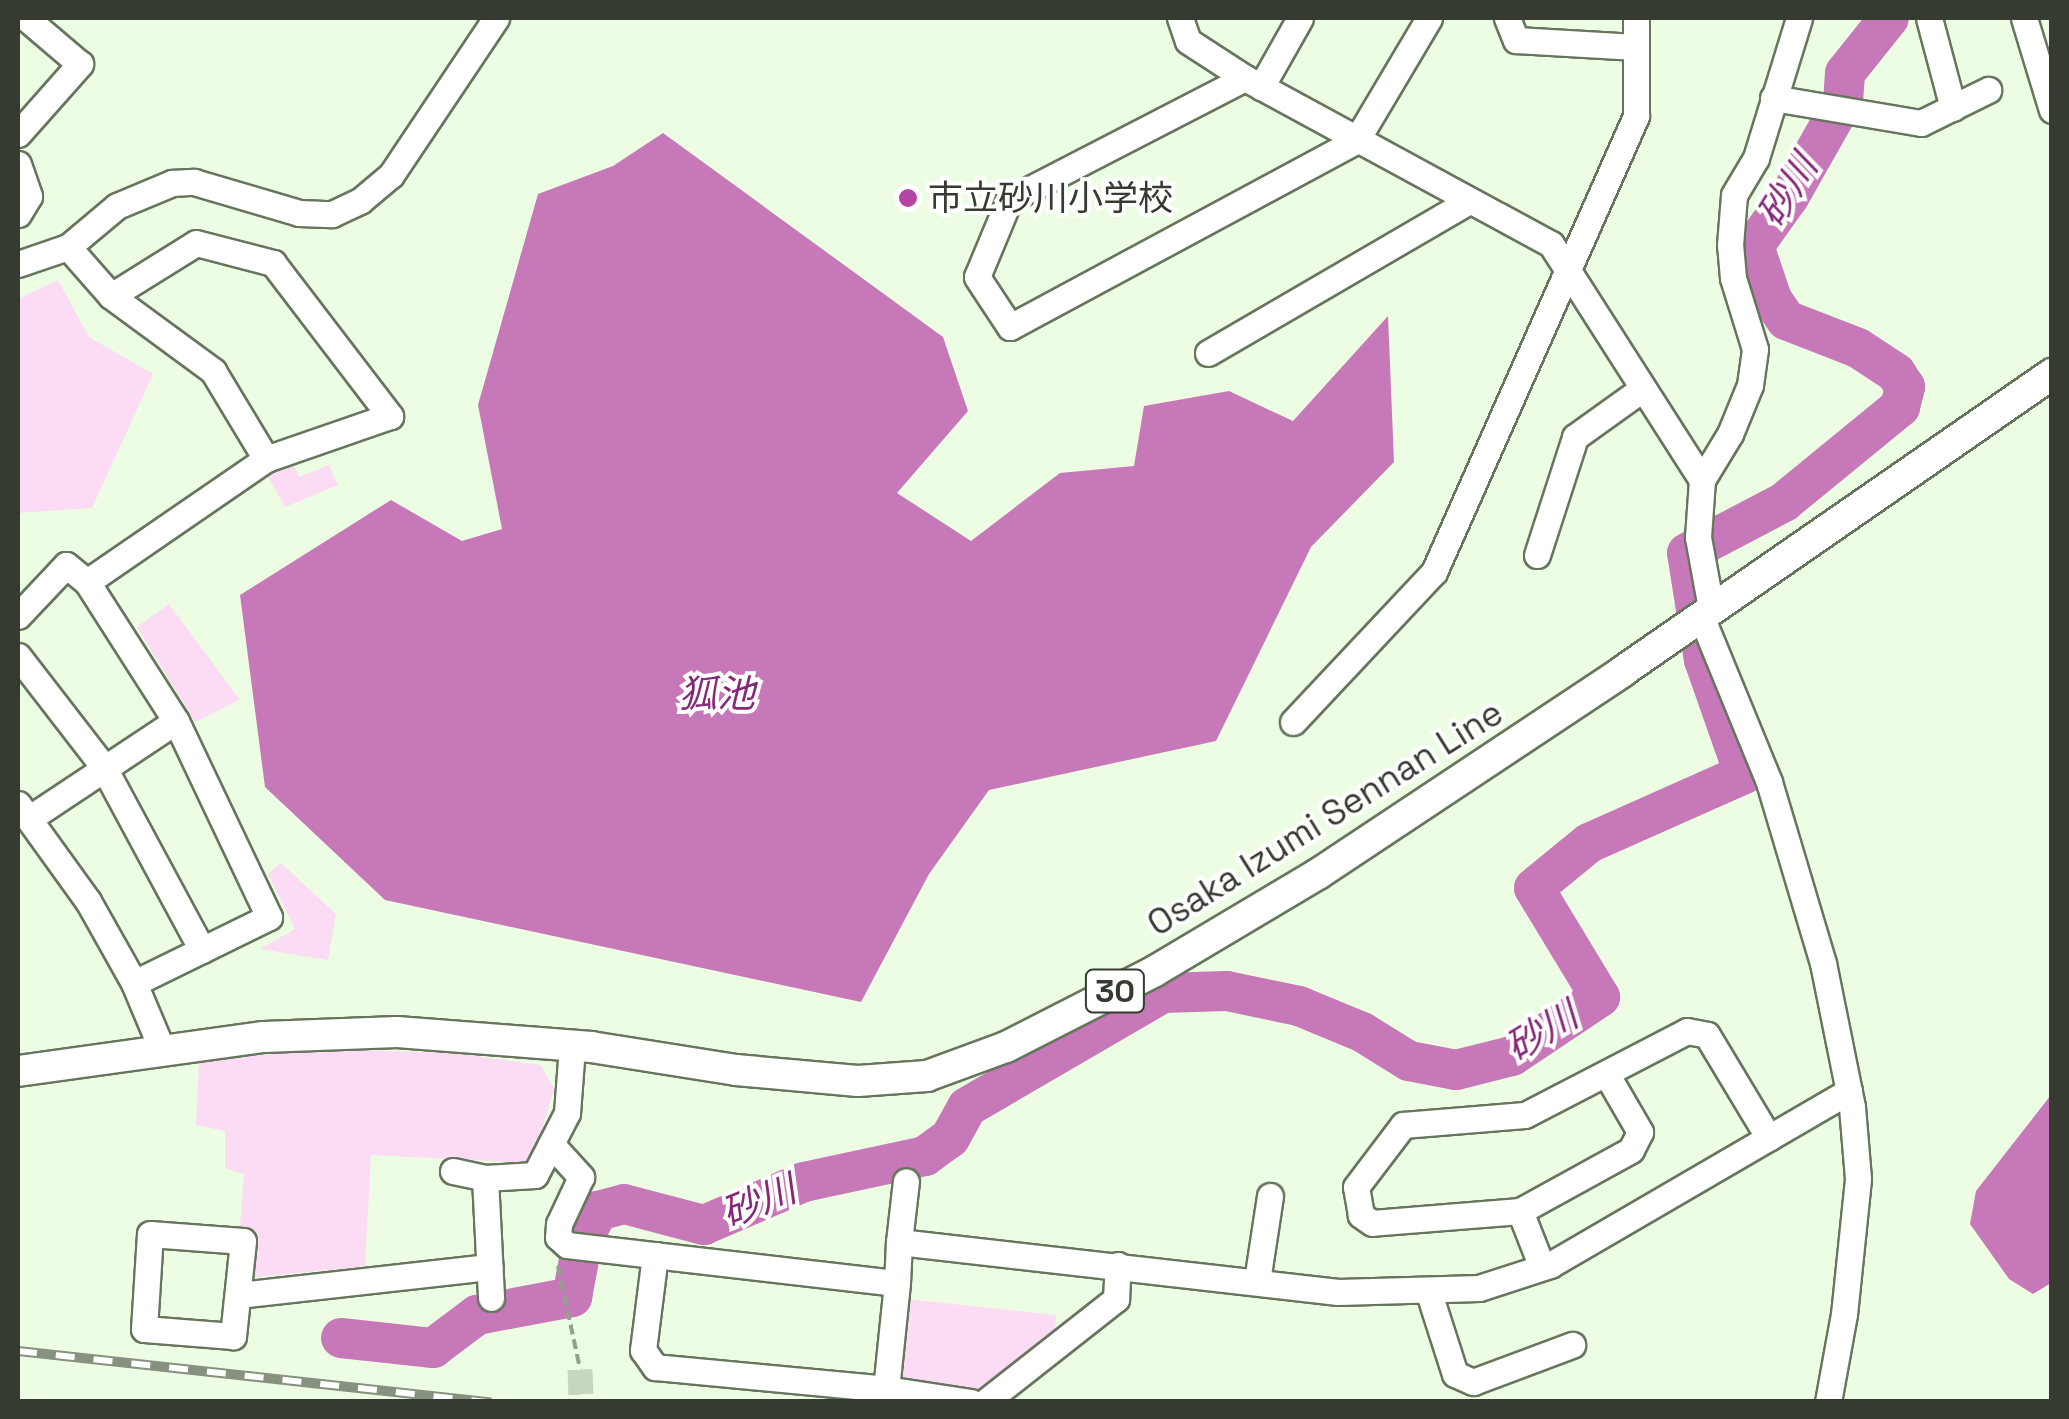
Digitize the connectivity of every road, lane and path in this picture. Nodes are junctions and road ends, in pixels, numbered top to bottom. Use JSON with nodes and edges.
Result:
{"nodes":[{"id":1,"x":26,"y":18,"type":"edge"},
{"id":2,"x":496,"y":18,"type":"edge"},
{"id":3,"x":1180,"y":18,"type":"edge"},
{"id":4,"x":1300,"y":18,"type":"edge"},
{"id":5,"x":1429,"y":18,"type":"edge"},
{"id":6,"x":1507,"y":18,"type":"edge"},
{"id":7,"x":1636,"y":18,"type":"edge"},
{"id":8,"x":1799,"y":18,"type":"edge"},
{"id":9,"x":1929,"y":18,"type":"edge"},
{"id":10,"x":2024,"y":18,"type":"edge"},
{"id":11,"x":1636,"y":47,"type":"junction"},
{"id":12,"x":1253,"y":82,"type":"junction"},
{"id":13,"x":1988,"y":90,"type":"dead end"},
{"id":14,"x":1773,"y":98,"type":"junction"},
{"id":15,"x":1953,"y":108,"type":"junction"},
{"id":16,"x":2052,"y":110,"type":"edge"},
{"id":17,"x":18,"y":134,"type":"edge"},
{"id":18,"x":1356,"y":142,"type":"junction"},
{"id":19,"x":18,"y":164,"type":"edge"},
{"id":20,"x":1469,"y":201,"type":"junction"},
{"id":21,"x":18,"y":214,"type":"edge"},
{"id":22,"x":68,"y":247,"type":"junction"},
{"id":23,"x":18,"y":264,"type":"edge"},
{"id":24,"x":1570,"y":270,"type":"junction"},
{"id":25,"x":111,"y":296,"type":"junction"},
{"id":26,"x":1208,"y":352,"type":"dead end"},
{"id":27,"x":2052,"y":374,"type":"edge"},
{"id":28,"x":1642,"y":389,"type":"junction"},
{"id":29,"x":266,"y":459,"type":"junction"},
{"id":30,"x":1702,"y":480,"type":"junction"},
{"id":31,"x":1537,"y":555,"type":"dead end"},
{"id":32,"x":87,"y":582,"type":"junction"},
{"id":33,"x":1706,"y":612,"type":"junction"},
{"id":34,"x":18,"y":616,"type":"edge"},
{"id":35,"x":18,"y":656,"type":"edge"},
{"id":36,"x":176,"y":720,"type":"junction"},
{"id":37,"x":1293,"y":722,"type":"dead end"},
{"id":38,"x":103,"y":766,"type":"junction"},
{"id":39,"x":24,"y":811,"type":"edge"},
{"id":40,"x":202,"y":950,"type":"junction"},
{"id":41,"x":134,"y":984,"type":"junction"},
{"id":42,"x":572,"y":1046,"type":"junction"},
{"id":43,"x":164,"y":1052,"type":"junction"},
{"id":44,"x":18,"y":1071,"type":"edge"},
{"id":45,"x":1607,"y":1075,"type":"junction"},
{"id":46,"x":1849,"y":1091,"type":"junction"},
{"id":47,"x":1769,"y":1138,"type":"junction"},
{"id":48,"x":551,"y":1144,"type":"junction"},
{"id":49,"x":453,"y":1171,"type":"dead end"},
{"id":50,"x":485,"y":1178,"type":"junction"},
{"id":51,"x":906,"y":1180,"type":"dead end"},
{"id":52,"x":1270,"y":1196,"type":"dead end"},
{"id":53,"x":1520,"y":1210,"type":"junction"},
{"id":54,"x":899,"y":1242,"type":"junction"},
{"id":55,"x":654,"y":1255,"type":"junction"},
{"id":56,"x":556,"y":1258,"type":"dead end"},
{"id":57,"x":1118,"y":1266,"type":"junction"},
{"id":58,"x":489,"y":1267,"type":"junction"},
{"id":59,"x":1542,"y":1267,"type":"junction"},
{"id":60,"x":1257,"y":1281,"type":"junction"},
{"id":61,"x":897,"y":1283,"type":"junction"},
{"id":62,"x":1428,"y":1290,"type":"junction"},
{"id":63,"x":239,"y":1294,"type":"junction"},
{"id":64,"x":491,"y":1298,"type":"dead end"},
{"id":65,"x":1572,"y":1345,"type":"dead end"},
{"id":66,"x":580,"y":1368,"type":"tunnel mouth"},
{"id":67,"x":886,"y":1389,"type":"junction"},
{"id":68,"x":971,"y":1402,"type":"edge"},
{"id":69,"x":985,"y":1402,"type":"edge"},
{"id":70,"x":1828,"y":1402,"type":"edge"}],
"edges":[{"from":1,"to":17,"type":"street"},
{"from":2,"to":22,"type":"street"},
{"from":3,"to":12,"type":"street"},
{"from":4,"to":12,"type":"street"},
{"from":5,"to":18,"type":"street"},
{"from":6,"to":11,"type":"street"},
{"from":7,"to":11,"type":"street"},
{"from":8,"to":14,"type":"street"},
{"from":9,"to":15,"type":"street"},
{"from":10,"to":16,"type":"street"},
{"from":11,"to":24,"type":"street"},
{"from":12,"to":18,"type":"street"},
{"from":12,"to":18,"type":"street"},
{"from":13,"to":15,"type":"street"},
{"from":14,"to":15,"type":"street"},
{"from":14,"to":30,"type":"street"},
{"from":18,"to":20,"type":"street"},
{"from":19,"to":21,"type":"street"},
{"from":20,"to":24,"type":"street"},
{"from":20,"to":26,"type":"street"},
{"from":22,"to":23,"type":"street"},
{"from":22,"to":25,"type":"street"},
{"from":24,"to":28,"type":"street"},
{"from":24,"to":37,"type":"street"},
{"from":25,"to":29,"type":"street"},
{"from":25,"to":29,"type":"street"},
{"from":27,"to":33,"type":"main road","name":"Osaka Izumi Sennan Line","number":"30"},
{"from":28,"to":30,"type":"street"},
{"from":28,"to":31,"type":"street"},
{"from":29,"to":32,"type":"street"},
{"from":30,"to":33,"type":"street"},
{"from":32,"to":34,"type":"street"},
{"from":32,"to":36,"type":"street"},
{"from":33,"to":42,"type":"main road","name":"Osaka Izumi Sennan Line","number":"30"},
{"from":33,"to":46,"type":"street"},
{"from":35,"to":38,"type":"street"},
{"from":36,"to":38,"type":"street"},
{"from":36,"to":40,"type":"street"},
{"from":38,"to":39,"type":"street"},
{"from":38,"to":40,"type":"street"},
{"from":39,"to":41,"type":"street"},
{"from":40,"to":41,"type":"street"},
{"from":41,"to":43,"type":"street"},
{"from":42,"to":43,"type":"main road","name":"Osaka Izumi Sennan Line","number":"30"},
{"from":42,"to":48,"type":"street"},
{"from":43,"to":44,"type":"main road","name":"Osaka Izumi Sennan Line","number":"30"},
{"from":45,"to":47,"type":"street"},
{"from":45,"to":53,"type":"street"},
{"from":45,"to":53,"type":"street"},
{"from":46,"to":47,"type":"street"},
{"from":46,"to":70,"type":"street"},
{"from":47,"to":59,"type":"street"},
{"from":48,"to":50,"type":"street"},
{"from":48,"to":55,"type":"street"},
{"from":49,"to":50,"type":"street"},
{"from":50,"to":58,"type":"street"},
{"from":51,"to":54,"type":"street"},
{"from":52,"to":60,"type":"street"},
{"from":53,"to":59,"type":"street"},
{"from":54,"to":57,"type":"street"},
{"from":54,"to":61,"type":"street"},
{"from":55,"to":61,"type":"street"},
{"from":55,"to":67,"type":"street"},
{"from":56,"to":66,"type":"path"},
{"from":57,"to":60,"type":"street"},
{"from":57,"to":69,"type":"street"},
{"from":58,"to":63,"type":"street"},
{"from":58,"to":64,"type":"street"},
{"from":59,"to":62,"type":"street"},
{"from":60,"to":62,"type":"street"},
{"from":61,"to":67,"type":"street"},
{"from":62,"to":65,"type":"street"},
{"from":63,"to":63,"type":"street"},
{"from":67,"to":68,"type":"street"}]}
